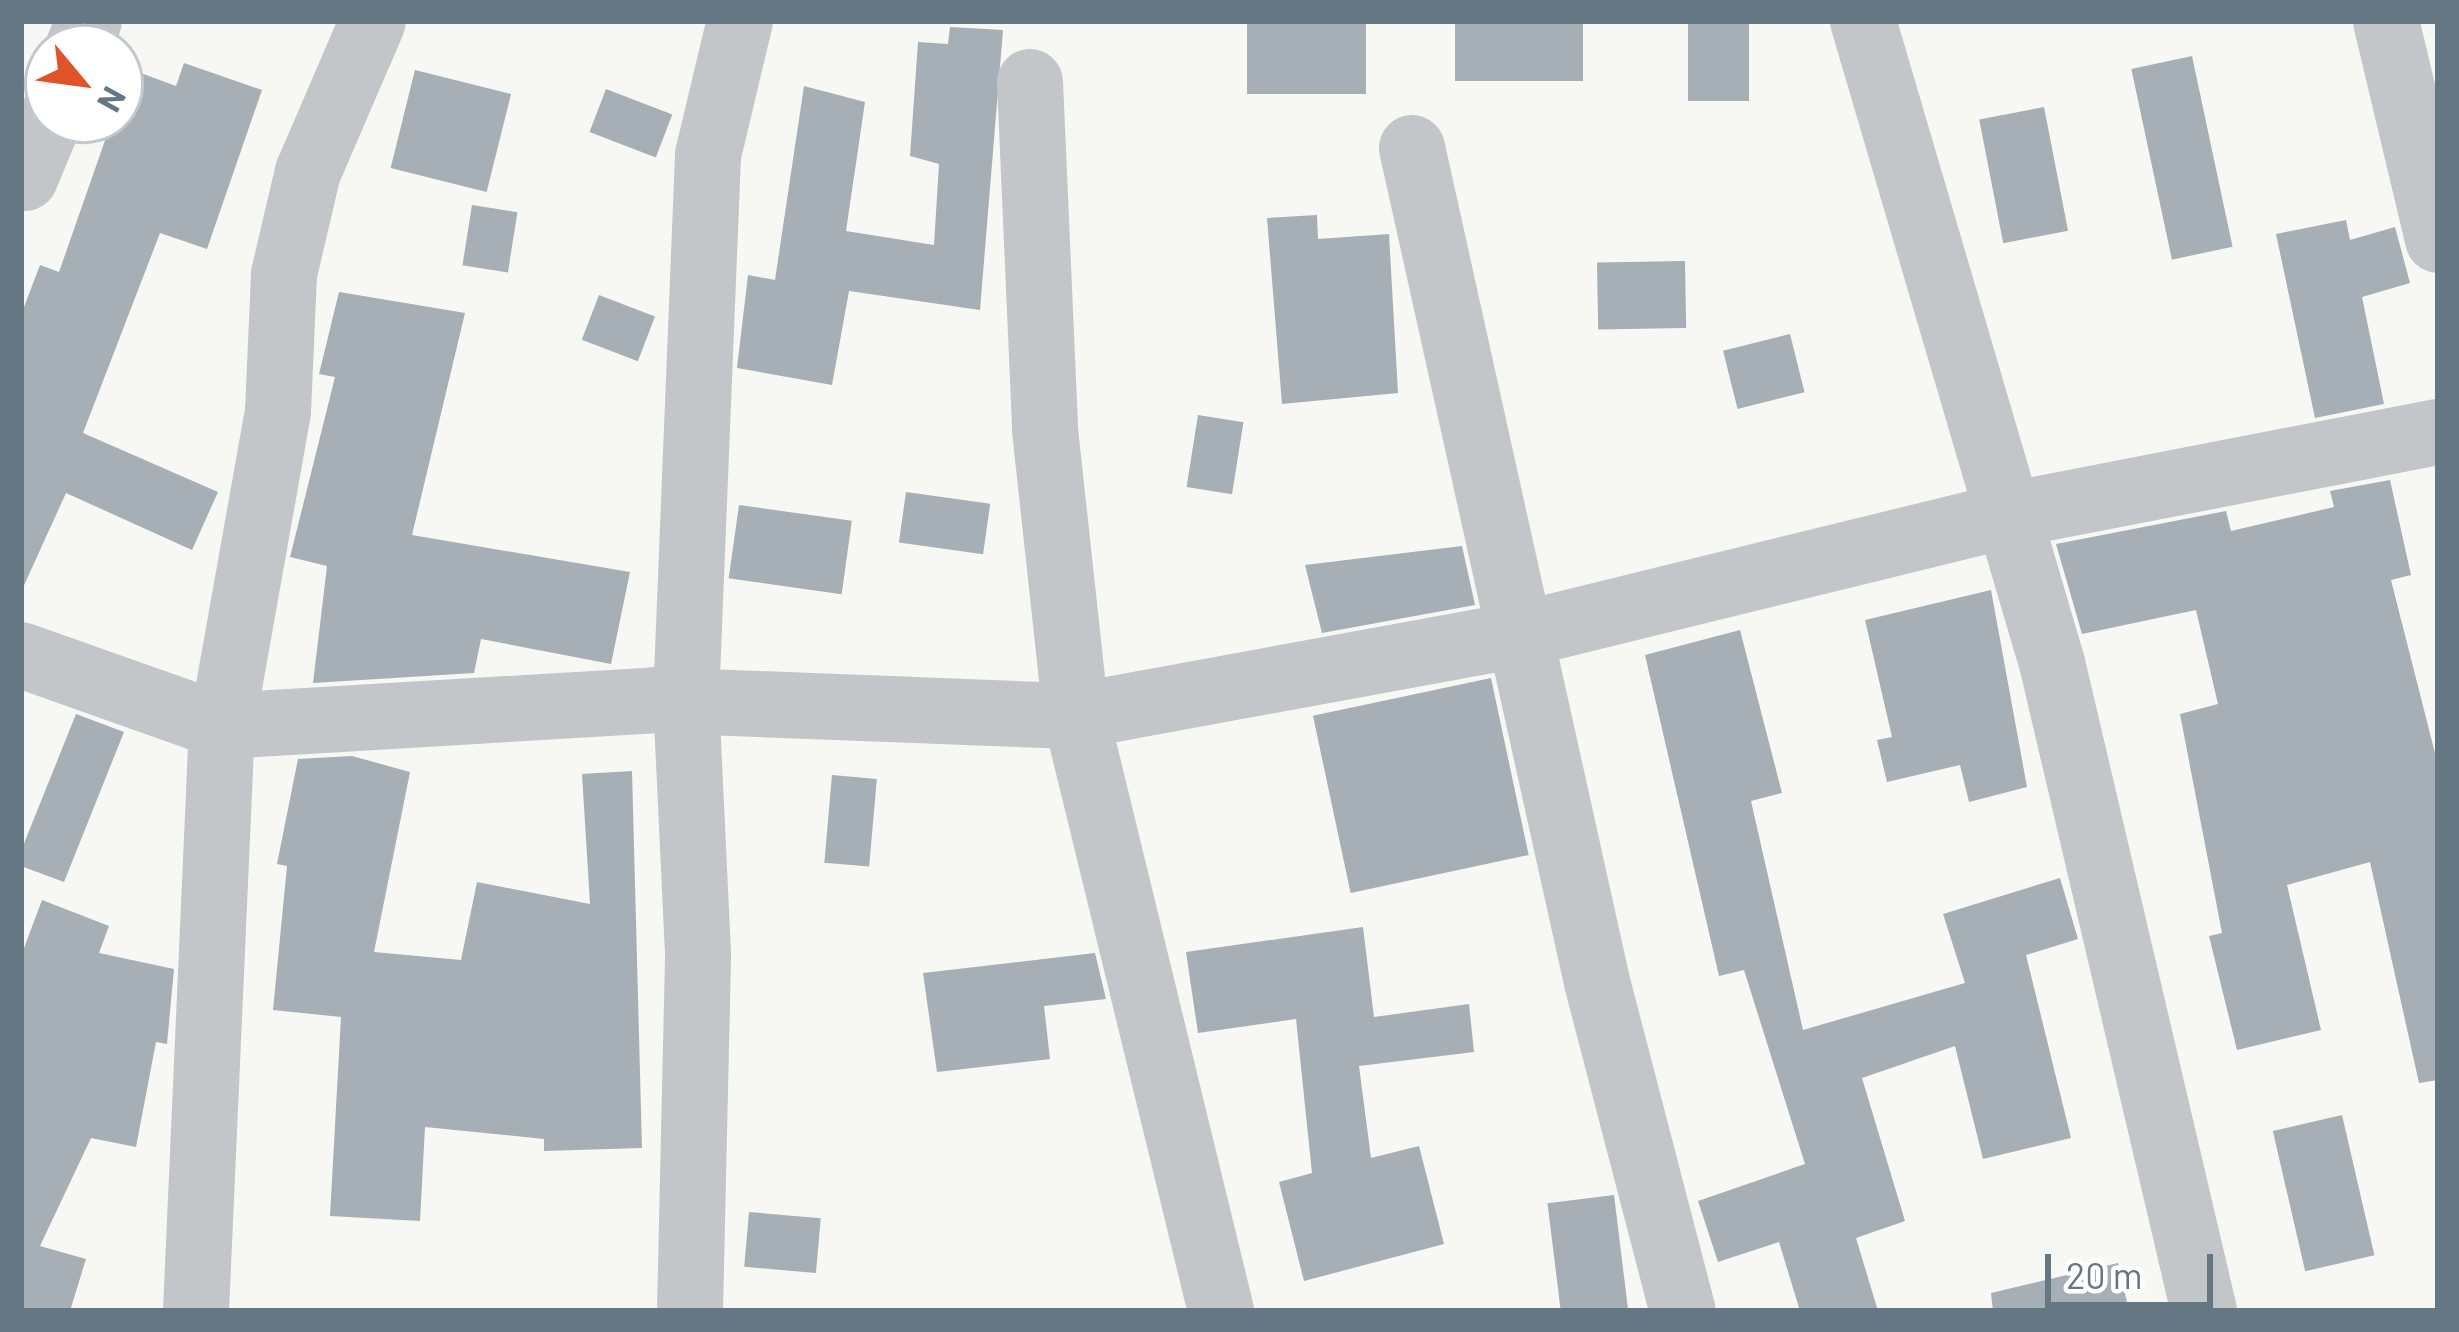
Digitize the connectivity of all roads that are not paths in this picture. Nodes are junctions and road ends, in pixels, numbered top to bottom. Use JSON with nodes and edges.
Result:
{"nodes":[{"id":1,"x":373,"y":21,"type":"edge"},
{"id":2,"x":740,"y":21,"type":"edge"},
{"id":3,"x":1863,"y":21,"type":"edge"},
{"id":4,"x":2386,"y":21,"type":"edge"},
{"id":5,"x":1030,"y":82,"type":"dead end"},
{"id":6,"x":1412,"y":148,"type":"dead end"},
{"id":7,"x":2438,"y":240,"type":"edge"},
{"id":8,"x":2438,"y":432,"type":"edge"},
{"id":9,"x":2010,"y":515,"type":"junction"},
{"id":10,"x":1528,"y":633,"type":"junction"},
{"id":11,"x":21,"y":655,"type":"edge"},
{"id":12,"x":686,"y":701,"type":"junction"},
{"id":13,"x":1076,"y":716,"type":"junction"},
{"id":14,"x":222,"y":726,"type":"junction"},
{"id":15,"x":196,"y":1311,"type":"edge"},
{"id":16,"x":690,"y":1311,"type":"edge"},
{"id":17,"x":1221,"y":1311,"type":"edge"},
{"id":18,"x":1683,"y":1311,"type":"edge"},
{"id":19,"x":2204,"y":1311,"type":"edge"}],
"edges":[{"from":1,"to":14,"type":"street"},
{"from":2,"to":12,"type":"street"},
{"from":3,"to":9,"type":"street"},
{"from":4,"to":7,"type":"street"},
{"from":5,"to":13,"type":"street"},
{"from":6,"to":10,"type":"street"},
{"from":8,"to":9,"type":"street"},
{"from":9,"to":10,"type":"street"},
{"from":9,"to":19,"type":"street"},
{"from":10,"to":13,"type":"street"},
{"from":10,"to":18,"type":"street"},
{"from":11,"to":14,"type":"street"},
{"from":12,"to":13,"type":"street"},
{"from":12,"to":14,"type":"street"},
{"from":12,"to":16,"type":"street"},
{"from":13,"to":17,"type":"street"},
{"from":14,"to":15,"type":"street"}]}
